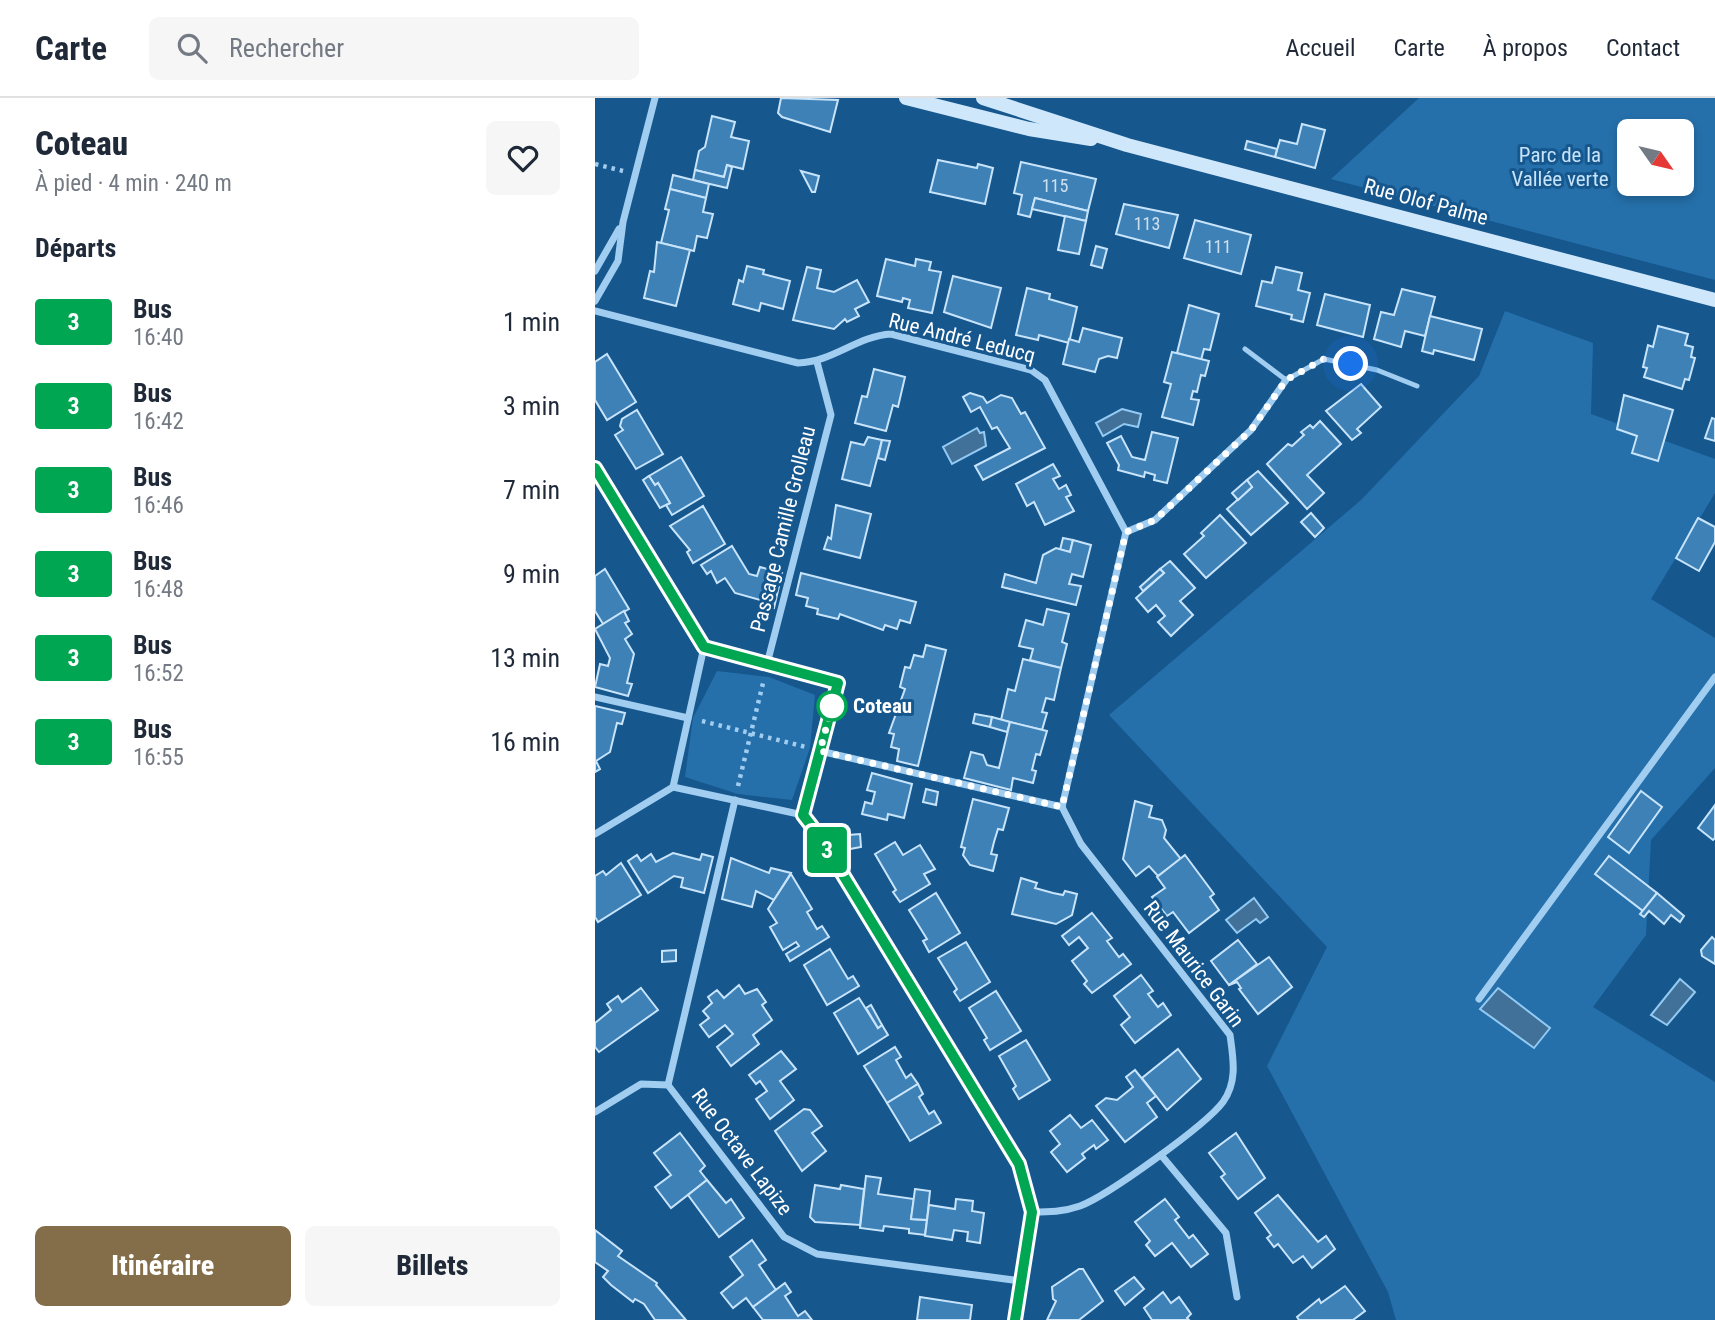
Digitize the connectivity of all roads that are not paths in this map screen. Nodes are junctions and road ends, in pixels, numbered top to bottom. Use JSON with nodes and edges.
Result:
{"nodes":[{"id":1,"x":655,"y":98,"type":"edge"},
{"id":2,"x":906,"y":98,"type":"edge"},
{"id":3,"x":983,"y":98,"type":"edge"},
{"id":4,"x":1126,"y":145,"type":"junction"},
{"id":5,"x":623,"y":222,"type":"junction"},
{"id":6,"x":595,"y":271,"type":"edge"},
{"id":7,"x":1715,"y":300,"type":"edge"},
{"id":8,"x":595,"y":301,"type":"edge"},
{"id":9,"x":595,"y":312,"type":"edge"},
{"id":10,"x":1245,"y":349,"type":"dead end"},
{"id":11,"x":817,"y":362,"type":"junction"},
{"id":12,"x":1286,"y":380,"type":"junction"},
{"id":13,"x":1417,"y":386,"type":"dead end"},
{"id":14,"x":595,"y":468,"type":"edge"},
{"id":15,"x":1126,"y":532,"type":"junction"},
{"id":16,"x":704,"y":647,"type":"junction"},
{"id":17,"x":767,"y":664,"type":"junction"},
{"id":18,"x":1715,"y":677,"type":"edge"},
{"id":19,"x":595,"y":696,"type":"edge"},
{"id":20,"x":688,"y":718,"type":"junction"},
{"id":21,"x":820,"y":751,"type":"junction"},
{"id":22,"x":673,"y":787,"type":"junction"},
{"id":23,"x":735,"y":800,"type":"junction"},
{"id":24,"x":1062,"y":807,"type":"junction"},
{"id":25,"x":803,"y":815,"type":"junction"},
{"id":26,"x":595,"y":834,"type":"edge"},
{"id":27,"x":1479,"y":999,"type":"dead end"},
{"id":28,"x":668,"y":1085,"type":"junction"},
{"id":29,"x":595,"y":1112,"type":"edge"},
{"id":30,"x":1161,"y":1155,"type":"junction"},
{"id":31,"x":1032,"y":1212,"type":"junction"},
{"id":32,"x":1021,"y":1281,"type":"junction"},
{"id":33,"x":1237,"y":1297,"type":"dead end"},
{"id":34,"x":1015,"y":1320,"type":"edge"}],
"edges":[{"from":1,"to":5,"type":"street"},
{"from":2,"to":4,"type":"main road","name":"Rue Olof Palme"},
{"from":3,"to":4,"type":"main road","name":"Rue Olof Palme"},
{"from":4,"to":7,"type":"main road","name":"Rue Olof Palme"},
{"from":5,"to":6,"type":"street"},
{"from":5,"to":8,"type":"street"},
{"from":9,"to":11,"type":"street"},
{"from":10,"to":12,"type":"lane"},
{"from":11,"to":15,"type":"street","name":"Rue André Leducq"},
{"from":11,"to":17,"type":"street","name":"Passage Camille Grolleau"},
{"from":12,"to":13,"type":"lane"},
{"from":12,"to":15,"type":"street"},
{"from":14,"to":16,"type":"street"},
{"from":15,"to":24,"type":"street"},
{"from":16,"to":17,"type":"street"},
{"from":16,"to":20,"type":"street"},
{"from":17,"to":21,"type":"street"},
{"from":18,"to":27,"type":"street"},
{"from":19,"to":20,"type":"street"},
{"from":20,"to":22,"type":"street"},
{"from":21,"to":24,"type":"street"},
{"from":21,"to":25,"type":"street"},
{"from":22,"to":23,"type":"street"},
{"from":22,"to":26,"type":"street"},
{"from":23,"to":25,"type":"street"},
{"from":23,"to":28,"type":"street"},
{"from":24,"to":30,"type":"street","name":"Rue Maurice Garin"},
{"from":25,"to":31,"type":"street"},
{"from":28,"to":29,"type":"street","name":"Rue Octave Lapize"},
{"from":28,"to":32,"type":"street","name":"Rue Octave Lapize"},
{"from":30,"to":31,"type":"street","name":"Rue Maurice Garin"},
{"from":30,"to":33,"type":"street"},
{"from":31,"to":32,"type":"street"},
{"from":32,"to":34,"type":"street"}]}
